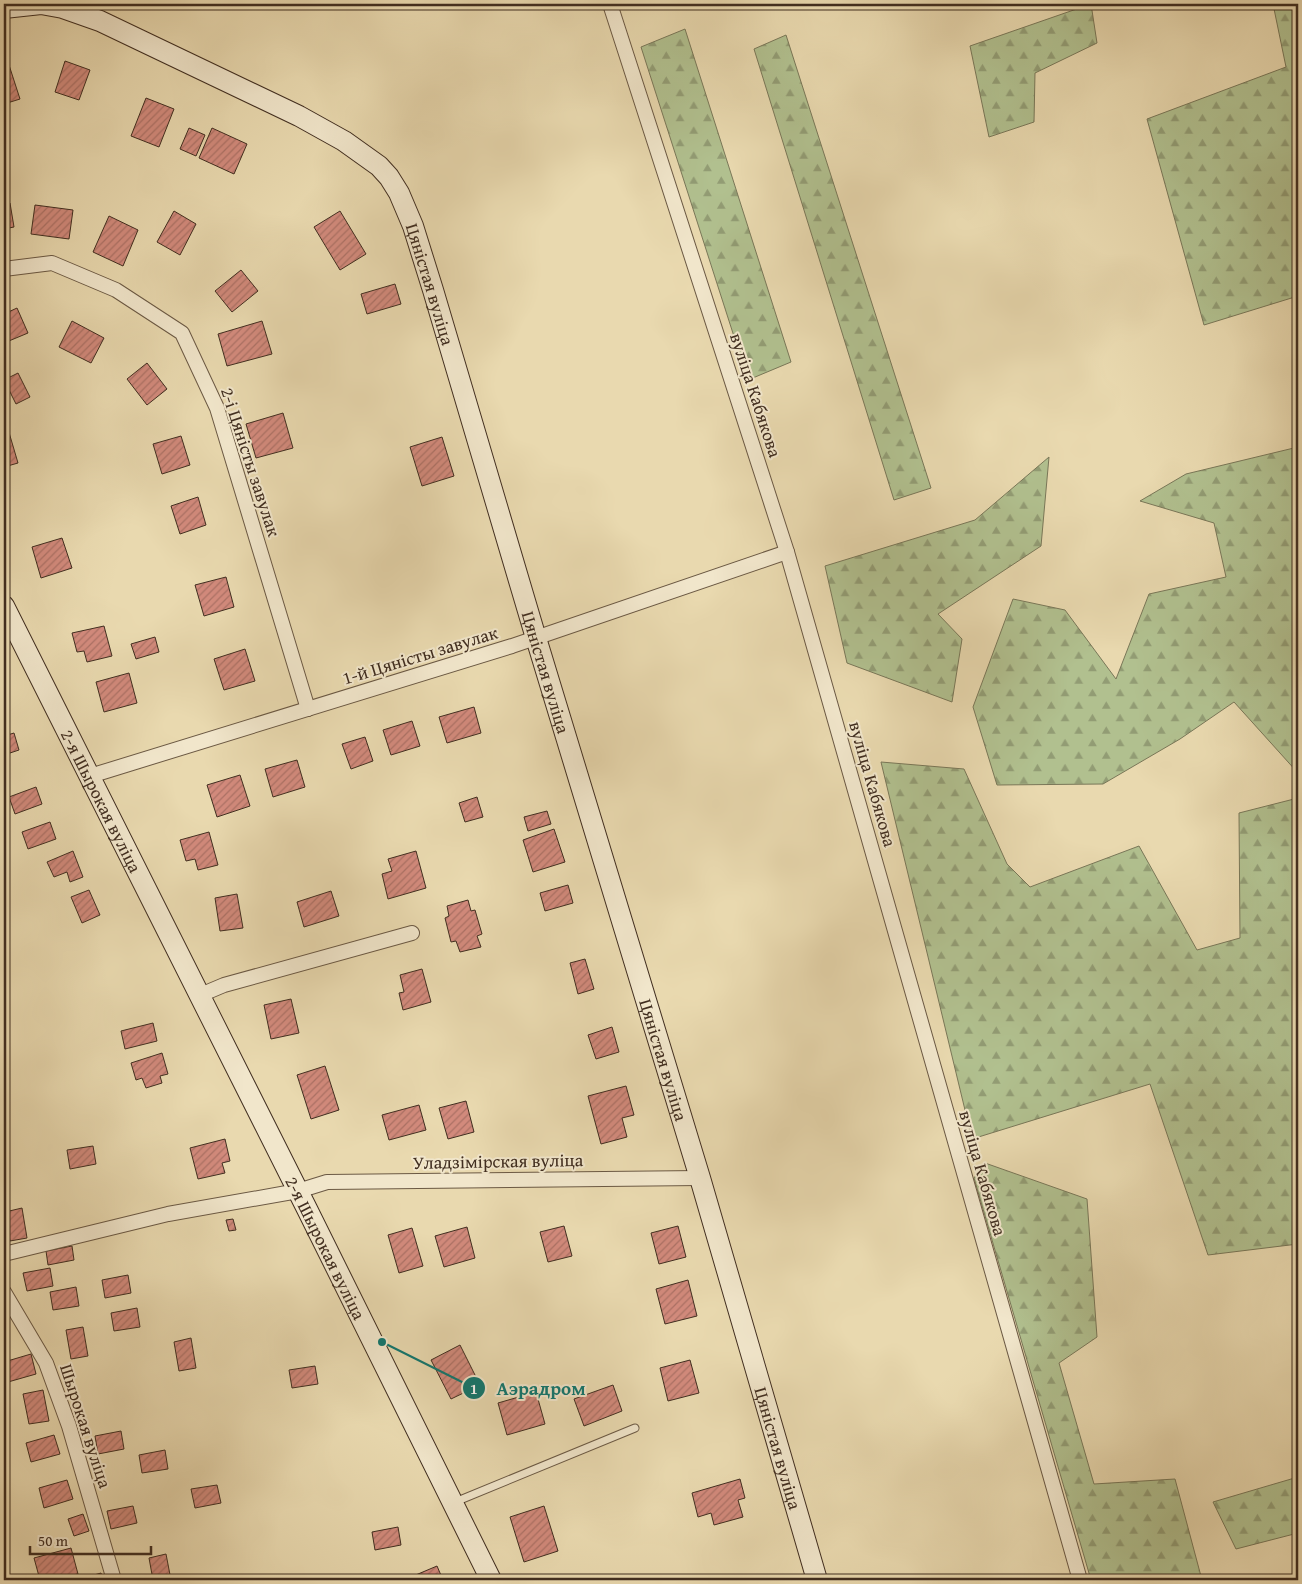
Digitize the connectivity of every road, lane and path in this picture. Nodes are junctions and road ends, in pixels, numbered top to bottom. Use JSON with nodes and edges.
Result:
{"nodes":[{"id":1,"x":610,"y":4,"type":"edge"},
{"id":2,"x":4,"y":8,"type":"edge"},
{"id":3,"x":4,"y":269,"type":"edge"},
{"id":4,"x":787,"y":552,"type":"junction"},
{"id":5,"x":4,"y":606,"type":"edge"},
{"id":6,"x":536,"y":638,"type":"junction"},
{"id":7,"x":308,"y":709,"type":"junction"},
{"id":8,"x":90,"y":776,"type":"junction"},
{"id":9,"x":412,"y":933,"type":"dead end"},
{"id":10,"x":198,"y":996,"type":"junction"},
{"id":11,"x":700,"y":1178,"type":"junction"},
{"id":12,"x":298,"y":1191,"type":"junction"},
{"id":13,"x":4,"y":1254,"type":"edge"},
{"id":14,"x":4,"y":1292,"type":"edge"},
{"id":15,"x":635,"y":1428,"type":"dead end"},
{"id":16,"x":453,"y":1504,"type":"junction"},
{"id":17,"x":114,"y":1580,"type":"edge"},
{"id":18,"x":491,"y":1580,"type":"edge"},
{"id":19,"x":817,"y":1580,"type":"edge"},
{"id":20,"x":1080,"y":1580,"type":"edge"}],
"edges":[{"from":1,"to":4,"type":"street","name":"вуліца Кабякова"},
{"from":2,"to":6,"type":"street","name":"Цяністая вуліца"},
{"from":3,"to":7,"type":"street","name":"2-і Цяністы завулак"},
{"from":4,"to":6,"type":"street","name":"1-й Цяністы завулак"},
{"from":4,"to":20,"type":"street","name":"вуліца Кабякова"},
{"from":5,"to":8,"type":"street","name":"2-я Шырокая вуліца"},
{"from":6,"to":7,"type":"street","name":"1-й Цяністы завулак"},
{"from":6,"to":11,"type":"street","name":"Цяністая вуліца"},
{"from":7,"to":8,"type":"street","name":"1-й Цяністы завулак"},
{"from":8,"to":10,"type":"street","name":"2-я Шырокая вуліца"},
{"from":9,"to":10,"type":"street"},
{"from":10,"to":12,"type":"street","name":"2-я Шырокая вуліца"},
{"from":11,"to":12,"type":"street","name":"Уладзімірская вуліца"},
{"from":11,"to":19,"type":"street","name":"Цяністая вуліца"},
{"from":12,"to":13,"type":"street","name":"Уладзімірская вуліца"},
{"from":12,"to":16,"type":"street","name":"2-я Шырокая вуліца"},
{"from":14,"to":17,"type":"street","name":"Шырокая вуліца"},
{"from":15,"to":16,"type":"lane"},
{"from":16,"to":18,"type":"street","name":"2-я Шырокая вуліца"}]}
